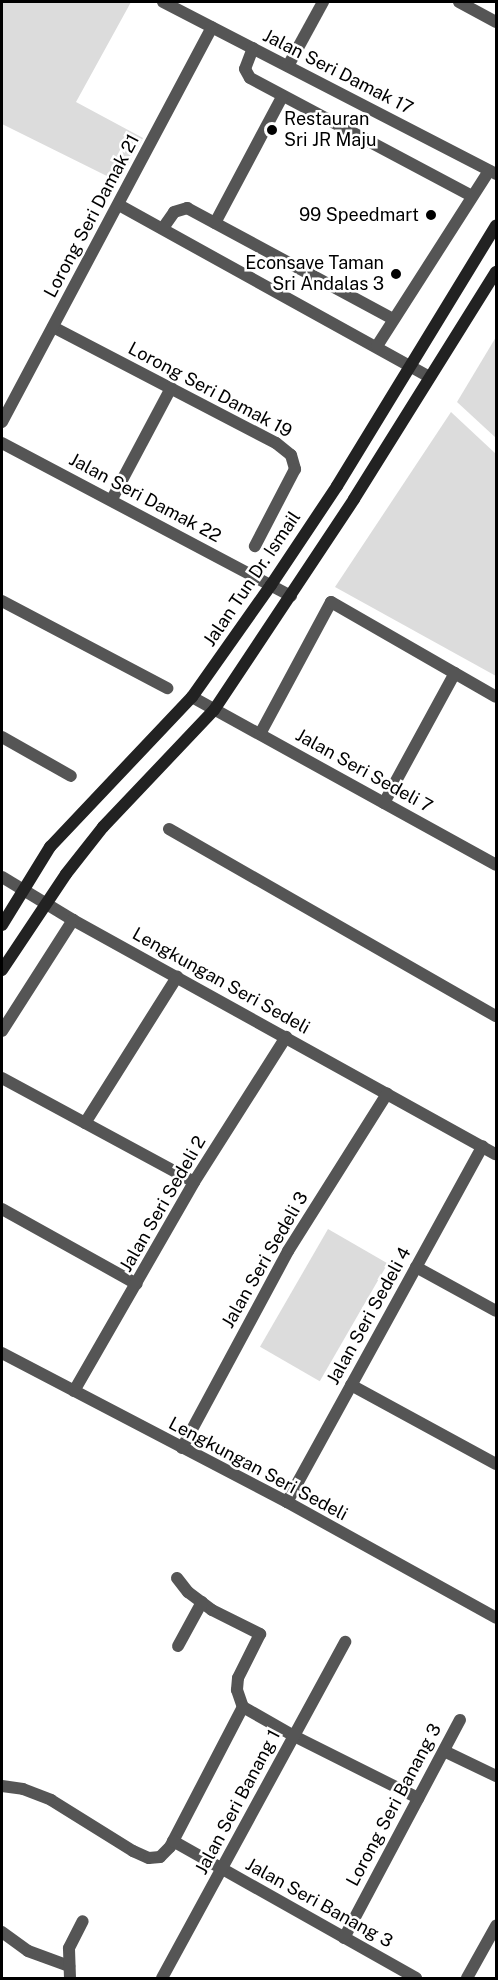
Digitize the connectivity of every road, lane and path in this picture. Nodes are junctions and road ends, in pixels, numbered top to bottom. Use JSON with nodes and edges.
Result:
{"nodes":[{"id":1,"x":163,"y":2,"type":"edge"},
{"id":2,"x":323,"y":2,"type":"edge"},
{"id":3,"x":459,"y":2,"type":"edge"},
{"id":4,"x":178,"y":5,"type":"edge"},
{"id":5,"x":496,"y":22,"type":"edge"},
{"id":6,"x":213,"y":27,"type":"junction"},
{"id":7,"x":253,"y":48,"type":"junction"},
{"id":8,"x":288,"y":66,"type":"junction"},
{"id":9,"x":282,"y":97,"type":"junction"},
{"id":10,"x":493,"y":173,"type":"edge"},
{"id":11,"x":472,"y":196,"type":"junction"},
{"id":12,"x":118,"y":205,"type":"junction"},
{"id":13,"x":215,"y":223,"type":"junction"},
{"id":14,"x":496,"y":226,"type":"edge"},
{"id":15,"x":163,"y":228,"type":"junction"},
{"id":16,"x":496,"y":272,"type":"edge"},
{"id":17,"x":393,"y":319,"type":"junction"},
{"id":18,"x":53,"y":327,"type":"junction"},
{"id":19,"x":376,"y":346,"type":"junction"},
{"id":20,"x":410,"y":366,"type":"junction"},
{"id":21,"x":429,"y":377,"type":"junction"},
{"id":22,"x":171,"y":388,"type":"junction"},
{"id":23,"x":2,"y":422,"type":"edge"},
{"id":24,"x":2,"y":443,"type":"edge"},
{"id":25,"x":112,"y":500,"type":"junction"},
{"id":26,"x":255,"y":546,"type":"dead end"},
{"id":27,"x":271,"y":585,"type":"junction"},
{"id":28,"x":291,"y":596,"type":"junction"},
{"id":29,"x":2,"y":602,"type":"edge"},
{"id":30,"x":455,"y":673,"type":"junction"},
{"id":31,"x":167,"y":688,"type":"dead end"},
{"id":32,"x":192,"y":697,"type":"junction"},
{"id":33,"x":496,"y":697,"type":"edge"},
{"id":34,"x":214,"y":710,"type":"junction"},
{"id":35,"x":260,"y":734,"type":"junction"},
{"id":36,"x":2,"y":737,"type":"edge"},
{"id":37,"x":71,"y":776,"type":"dead end"},
{"id":38,"x":384,"y":803,"type":"junction"},
{"id":39,"x":169,"y":829,"type":"dead end"},
{"id":40,"x":496,"y":865,"type":"edge"},
{"id":41,"x":2,"y":877,"type":"edge"},
{"id":42,"x":23,"y":890,"type":"junction"},
{"id":43,"x":45,"y":904,"type":"junction"},
{"id":44,"x":73,"y":920,"type":"junction"},
{"id":45,"x":2,"y":925,"type":"edge"},
{"id":46,"x":2,"y":970,"type":"edge"},
{"id":47,"x":177,"y":977,"type":"junction"},
{"id":48,"x":496,"y":1016,"type":"edge"},
{"id":49,"x":2,"y":1032,"type":"edge"},
{"id":50,"x":286,"y":1036,"type":"junction"},
{"id":51,"x":2,"y":1078,"type":"edge"},
{"id":52,"x":387,"y":1094,"type":"junction"},
{"id":53,"x":85,"y":1123,"type":"junction"},
{"id":54,"x":483,"y":1146,"type":"junction"},
{"id":55,"x":496,"y":1154,"type":"edge"},
{"id":56,"x":194,"y":1182,"type":"junction"},
{"id":57,"x":2,"y":1209,"type":"edge"},
{"id":58,"x":416,"y":1268,"type":"junction"},
{"id":59,"x":137,"y":1284,"type":"junction"},
{"id":60,"x":496,"y":1311,"type":"edge"},
{"id":61,"x":2,"y":1353,"type":"edge"},
{"id":62,"x":351,"y":1385,"type":"junction"},
{"id":63,"x":74,"y":1391,"type":"junction"},
{"id":64,"x":182,"y":1448,"type":"junction"},
{"id":65,"x":496,"y":1464,"type":"edge"},
{"id":66,"x":287,"y":1503,"type":"junction"},
{"id":67,"x":177,"y":1578,"type":"dead end"},
{"id":68,"x":202,"y":1602,"type":"junction"},
{"id":69,"x":496,"y":1618,"type":"edge"},
{"id":70,"x":345,"y":1642,"type":"dead end"},
{"id":71,"x":178,"y":1646,"type":"dead end"},
{"id":72,"x":243,"y":1707,"type":"junction"},
{"id":73,"x":459,"y":1720,"type":"dead end"},
{"id":74,"x":294,"y":1736,"type":"junction"},
{"id":75,"x":444,"y":1750,"type":"junction"},
{"id":76,"x":496,"y":1776,"type":"edge"},
{"id":77,"x":2,"y":1786,"type":"edge"},
{"id":78,"x":418,"y":1798,"type":"junction"},
{"id":79,"x":173,"y":1841,"type":"junction"},
{"id":80,"x":223,"y":1870,"type":"junction"},
{"id":81,"x":83,"y":1921,"type":"dead end"},
{"id":82,"x":496,"y":1926,"type":"edge"},
{"id":83,"x":2,"y":1932,"type":"edge"},
{"id":84,"x":344,"y":1938,"type":"junction"},
{"id":85,"x":70,"y":1972,"type":"edge"},
{"id":86,"x":164,"y":1978,"type":"edge"},
{"id":87,"x":416,"y":1978,"type":"edge"},
{"id":88,"x":467,"y":1978,"type":"edge"}],
"edges":[{"from":1,"to":4,"type":"street","name":"Jalan Seri Damak 17"},
{"from":2,"to":8,"type":"street"},
{"from":3,"to":5,"type":"street"},
{"from":4,"to":6,"type":"street","name":"Jalan Seri Damak 17"},
{"from":6,"to":7,"type":"street","name":"Jalan Seri Damak 17"},
{"from":6,"to":12,"type":"street","name":"Lorong Seri Damak 21"},
{"from":7,"to":8,"type":"street","name":"Jalan Seri Damak 17"},
{"from":7,"to":9,"type":"street"},
{"from":8,"to":10,"type":"street","name":"Jalan Seri Damak 17"},
{"from":9,"to":11,"type":"street"},
{"from":9,"to":13,"type":"street"},
{"from":10,"to":11,"type":"street"},
{"from":11,"to":17,"type":"street"},
{"from":12,"to":15,"type":"street"},
{"from":12,"to":18,"type":"street","name":"Lorong Seri Damak 21"},
{"from":13,"to":15,"type":"street"},
{"from":13,"to":17,"type":"street"},
{"from":14,"to":20,"type":"street","name":"Jalan Tun Dr. Ismail"},
{"from":15,"to":19,"type":"street"},
{"from":16,"to":21,"type":"street"},
{"from":17,"to":19,"type":"street"},
{"from":18,"to":22,"type":"street","name":"Lorong Seri Damak 19"},
{"from":18,"to":23,"type":"street","name":"Lorong Seri Damak 21"},
{"from":19,"to":20,"type":"street"},
{"from":20,"to":21,"type":"street"},
{"from":20,"to":27,"type":"street","name":"Jalan Tun Dr. Ismail"},
{"from":21,"to":28,"type":"street"},
{"from":22,"to":25,"type":"street"},
{"from":22,"to":26,"type":"street","name":"Lorong Seri Damak 19"},
{"from":24,"to":25,"type":"street","name":"Jalan Seri Damak 22"},
{"from":25,"to":27,"type":"street","name":"Jalan Seri Damak 22"},
{"from":27,"to":28,"type":"street","name":"Jalan Seri Damak 22"},
{"from":27,"to":32,"type":"street","name":"Jalan Tun Dr. Ismail"},
{"from":28,"to":34,"type":"street"},
{"from":29,"to":31,"type":"street"},
{"from":30,"to":33,"type":"street"},
{"from":30,"to":35,"type":"street"},
{"from":30,"to":38,"type":"street"},
{"from":32,"to":34,"type":"street","name":"Jalan Seri Sedeli 7"},
{"from":32,"to":42,"type":"street","name":"Jalan Tun Dr. Ismail"},
{"from":34,"to":35,"type":"street","name":"Jalan Seri Sedeli 7"},
{"from":34,"to":43,"type":"street"},
{"from":35,"to":38,"type":"street","name":"Jalan Seri Sedeli 7"},
{"from":36,"to":37,"type":"street"},
{"from":38,"to":40,"type":"street","name":"Jalan Seri Sedeli 7"},
{"from":39,"to":48,"type":"street"},
{"from":41,"to":42,"type":"street","name":"Lengkungan Seri Sedeli"},
{"from":42,"to":43,"type":"street","name":"Lengkungan Seri Sedeli"},
{"from":42,"to":45,"type":"street","name":"Jalan Tun Dr. Ismail"},
{"from":43,"to":44,"type":"street","name":"Lengkungan Seri Sedeli"},
{"from":43,"to":46,"type":"street"},
{"from":44,"to":47,"type":"street","name":"Lengkungan Seri Sedeli"},
{"from":44,"to":49,"type":"street"},
{"from":47,"to":50,"type":"street","name":"Lengkungan Seri Sedeli"},
{"from":47,"to":53,"type":"street"},
{"from":50,"to":52,"type":"street","name":"Lengkungan Seri Sedeli"},
{"from":50,"to":56,"type":"street","name":"Jalan Seri Sedeli 2"},
{"from":51,"to":53,"type":"street"},
{"from":52,"to":54,"type":"street","name":"Lengkungan Seri Sedeli"},
{"from":52,"to":64,"type":"street","name":"Jalan Seri Sedeli 3"},
{"from":53,"to":56,"type":"street"},
{"from":54,"to":55,"type":"street","name":"Lengkungan Seri Sedeli"},
{"from":54,"to":58,"type":"street","name":"Jalan Seri Sedeli 4"},
{"from":56,"to":59,"type":"street","name":"Jalan Seri Sedeli 2"},
{"from":57,"to":59,"type":"street"},
{"from":58,"to":60,"type":"street"},
{"from":58,"to":62,"type":"street","name":"Jalan Seri Sedeli 4"},
{"from":59,"to":63,"type":"street","name":"Jalan Seri Sedeli 2"},
{"from":61,"to":63,"type":"street","name":"Lengkungan Seri Sedeli"},
{"from":62,"to":65,"type":"street"},
{"from":62,"to":66,"type":"street","name":"Jalan Seri Sedeli 4"},
{"from":63,"to":64,"type":"street","name":"Lengkungan Seri Sedeli"},
{"from":64,"to":66,"type":"street","name":"Lengkungan Seri Sedeli"},
{"from":66,"to":69,"type":"street","name":"Lengkungan Seri Sedeli"},
{"from":67,"to":68,"type":"street"},
{"from":68,"to":71,"type":"street"},
{"from":68,"to":72,"type":"street"},
{"from":70,"to":74,"type":"street","name":"Jalan Seri Banang 1"},
{"from":72,"to":74,"type":"street"},
{"from":72,"to":79,"type":"street"},
{"from":73,"to":75,"type":"street","name":"Lorong Seri Banang 3"},
{"from":74,"to":78,"type":"street"},
{"from":74,"to":80,"type":"street","name":"Jalan Seri Banang 1"},
{"from":75,"to":76,"type":"street"},
{"from":75,"to":78,"type":"street","name":"Lorong Seri Banang 3"},
{"from":77,"to":79,"type":"street"},
{"from":78,"to":84,"type":"street","name":"Lorong Seri Banang 3"},
{"from":79,"to":80,"type":"street","name":"Jalan Seri Banang 3"},
{"from":80,"to":84,"type":"street","name":"Jalan Seri Banang 3"},
{"from":80,"to":86,"type":"street","name":"Jalan Seri Banang 1"},
{"from":81,"to":85,"type":"street"},
{"from":82,"to":88,"type":"street"},
{"from":83,"to":85,"type":"street"},
{"from":84,"to":87,"type":"street","name":"Jalan Seri Banang 3"}]}
